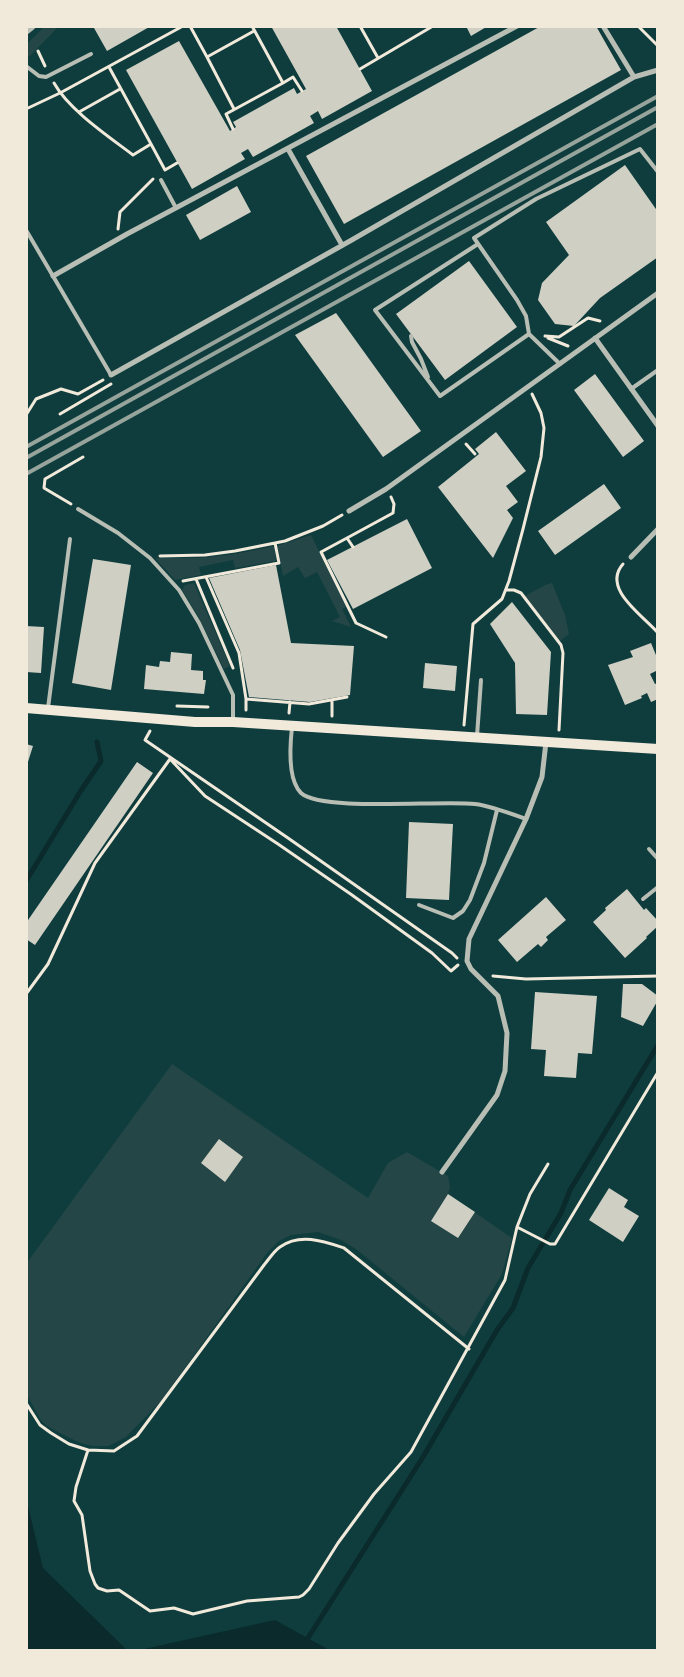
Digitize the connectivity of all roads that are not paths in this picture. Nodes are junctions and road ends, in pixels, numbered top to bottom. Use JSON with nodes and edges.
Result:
{"nodes":[{"id":1,"x":31,"y":26,"type":"edge"},
{"id":2,"x":517,"y":26,"type":"edge"},
{"id":3,"x":603,"y":26,"type":"edge"},
{"id":4,"x":26,"y":30,"type":"edge"},
{"id":5,"x":91,"y":54,"type":"dead end"},
{"id":6,"x":26,"y":66,"type":"edge"},
{"id":7,"x":658,"y":70,"type":"edge"},
{"id":8,"x":634,"y":77,"type":"junction"},
{"id":9,"x":288,"y":149,"type":"junction"},
{"id":10,"x":658,"y":172,"type":"edge"},
{"id":11,"x":161,"y":180,"type":"dead end"},
{"id":12,"x":176,"y":208,"type":"junction"},
{"id":13,"x":26,"y":230,"type":"edge"},
{"id":14,"x":478,"y":244,"type":"junction"},
{"id":15,"x":342,"y":245,"type":"junction"},
{"id":16,"x":53,"y":276,"type":"junction"},
{"id":17,"x":658,"y":293,"type":"edge"},
{"id":18,"x":529,"y":334,"type":"junction"},
{"id":19,"x":411,"y":336,"type":"dead end"},
{"id":20,"x":595,"y":338,"type":"junction"},
{"id":21,"x":560,"y":364,"type":"junction"},
{"id":22,"x":658,"y":370,"type":"edge"},
{"id":23,"x":111,"y":375,"type":"joint"},
{"id":24,"x":429,"y":382,"type":"junction"},
{"id":25,"x":631,"y":389,"type":"junction"},
{"id":26,"x":658,"y":426,"type":"edge"},
{"id":27,"x":78,"y":509,"type":"road end"},
{"id":28,"x":349,"y":511,"type":"road end"},
{"id":29,"x":658,"y":529,"type":"edge"},
{"id":30,"x":70,"y":539,"type":"dead end"},
{"id":31,"x":630,"y":557,"type":"road end"},
{"id":32,"x":481,"y":680,"type":"dead end"},
{"id":33,"x":26,"y":708,"type":"edge"},
{"id":34,"x":48,"y":709,"type":"junction"},
{"id":35,"x":233,"y":722,"type":"junction"},
{"id":36,"x":292,"y":726,"type":"junction"},
{"id":37,"x":477,"y":738,"type":"junction"},
{"id":38,"x":546,"y":742,"type":"junction"},
{"id":39,"x":658,"y":749,"type":"edge"},
{"id":40,"x":497,"y":810,"type":"junction"},
{"id":41,"x":526,"y":819,"type":"junction"},
{"id":42,"x":648,"y":849,"type":"dead end"},
{"id":43,"x":658,"y":859,"type":"edge"},
{"id":44,"x":658,"y":887,"type":"edge"},
{"id":45,"x":643,"y":899,"type":"dead end"},
{"id":46,"x":419,"y":905,"type":"dead end"},
{"id":47,"x":442,"y":1172,"type":"dead end"}],
"edges":[{"from":1,"to":4,"type":"street"},
{"from":2,"to":9,"type":"street"},
{"from":3,"to":8,"type":"street"},
{"from":5,"to":6,"type":"lane"},
{"from":7,"to":8,"type":"street"},
{"from":8,"to":15,"type":"street"},
{"from":9,"to":12,"type":"street"},
{"from":9,"to":15,"type":"street"},
{"from":10,"to":14,"type":"lane"},
{"from":11,"to":12,"type":"lane"},
{"from":12,"to":16,"type":"street"},
{"from":13,"to":16,"type":"lane"},
{"from":14,"to":18,"type":"lane"},
{"from":14,"to":24,"type":"lane"},
{"from":15,"to":23,"type":"street"},
{"from":16,"to":23,"type":"lane"},
{"from":17,"to":20,"type":"street"},
{"from":18,"to":21,"type":"lane"},
{"from":18,"to":24,"type":"lane"},
{"from":19,"to":24,"type":"lane"},
{"from":20,"to":21,"type":"street"},
{"from":20,"to":25,"type":"street"},
{"from":21,"to":28,"type":"street"},
{"from":22,"to":25,"type":"lane"},
{"from":25,"to":26,"type":"street"},
{"from":27,"to":35,"type":"lane"},
{"from":29,"to":31,"type":"street"},
{"from":30,"to":34,"type":"lane"},
{"from":32,"to":37,"type":"lane"},
{"from":33,"to":34,"type":"main road"},
{"from":34,"to":35,"type":"main road"},
{"from":35,"to":36,"type":"main road"},
{"from":36,"to":37,"type":"main road"},
{"from":36,"to":40,"type":"lane"},
{"from":37,"to":38,"type":"main road"},
{"from":38,"to":39,"type":"main road"},
{"from":38,"to":41,"type":"street"},
{"from":40,"to":41,"type":"lane"},
{"from":40,"to":46,"type":"lane"},
{"from":41,"to":47,"type":"street"},
{"from":42,"to":43,"type":"lane"},
{"from":44,"to":45,"type":"lane"}]}
